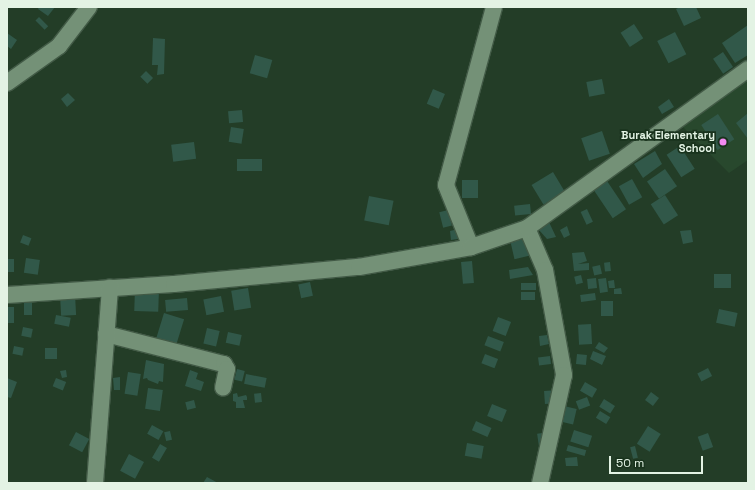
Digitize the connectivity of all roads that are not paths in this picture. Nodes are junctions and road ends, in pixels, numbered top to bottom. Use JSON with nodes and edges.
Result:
{"nodes":[{"id":1,"x":89,"y":7,"type":"edge"},
{"id":2,"x":494,"y":7,"type":"edge"},
{"id":3,"x":748,"y":69,"type":"edge"},
{"id":4,"x":7,"y":83,"type":"edge"},
{"id":5,"x":527,"y":228,"type":"junction"},
{"id":6,"x":471,"y":247,"type":"junction"},
{"id":7,"x":110,"y":288,"type":"junction"},
{"id":8,"x":7,"y":295,"type":"edge"},
{"id":9,"x":106,"y":334,"type":"junction"},
{"id":10,"x":223,"y":388,"type":"dead end"},
{"id":11,"x":95,"y":483,"type":"edge"},
{"id":12,"x":540,"y":483,"type":"edge"}],
"edges":[{"from":1,"to":4,"type":"street"},
{"from":2,"to":6,"type":"street"},
{"from":3,"to":5,"type":"street"},
{"from":5,"to":6,"type":"street"},
{"from":5,"to":12,"type":"street"},
{"from":6,"to":7,"type":"street"},
{"from":7,"to":8,"type":"street"},
{"from":7,"to":9,"type":"street"},
{"from":9,"to":10,"type":"street"},
{"from":9,"to":11,"type":"street"}]}
